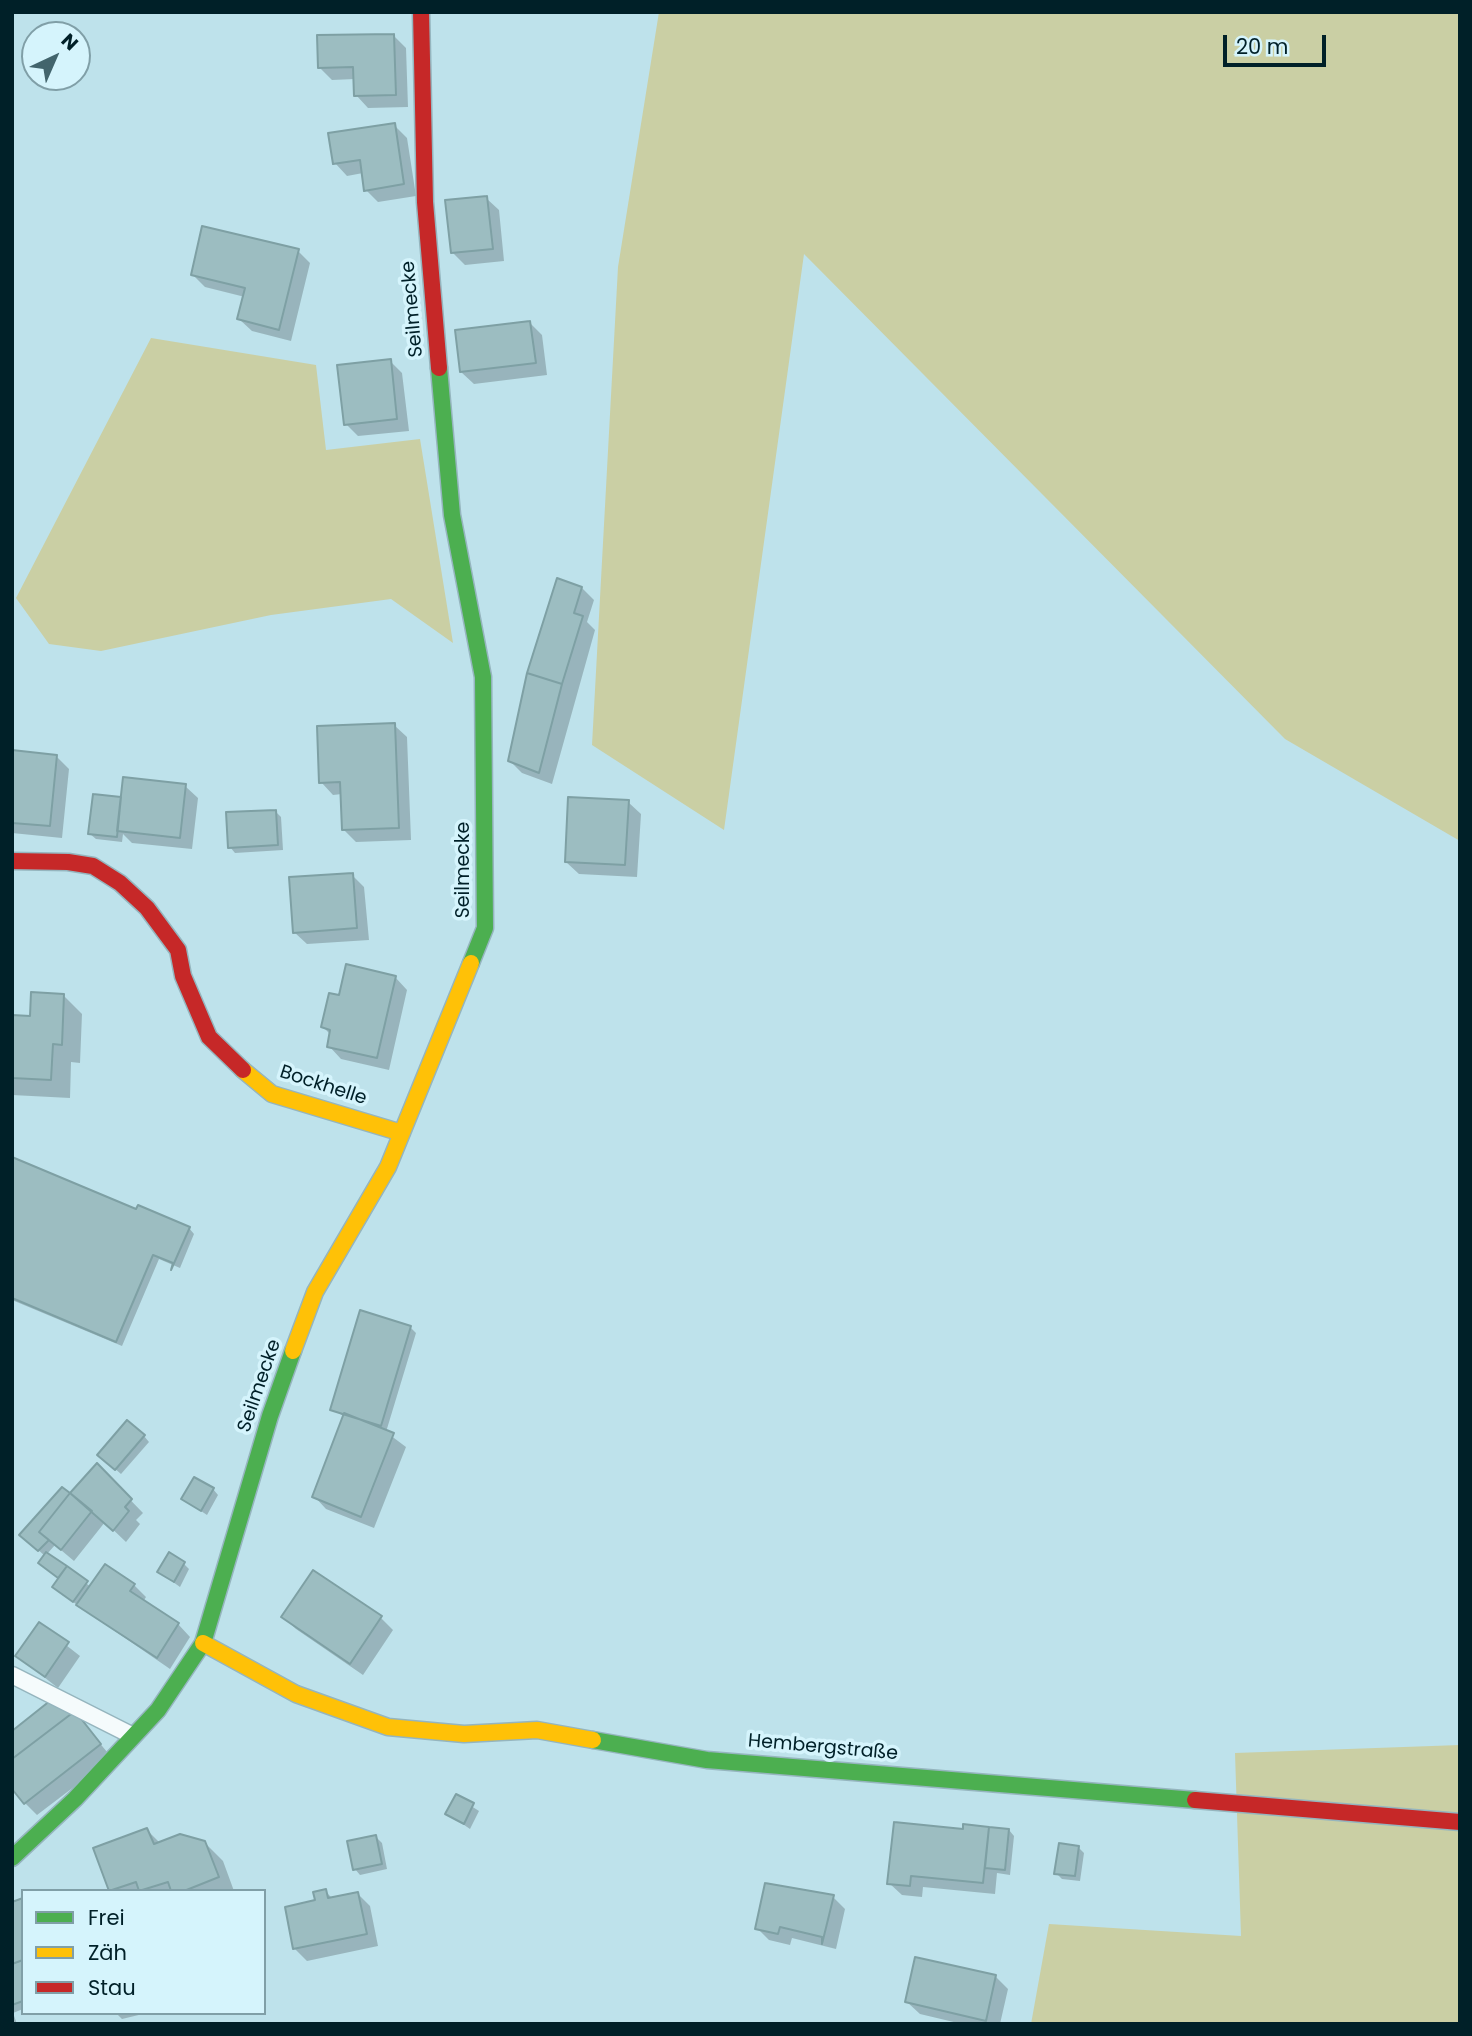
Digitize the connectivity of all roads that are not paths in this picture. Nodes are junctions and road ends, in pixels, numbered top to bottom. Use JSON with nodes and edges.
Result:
{"nodes":[{"id":1,"x":421,"y":12,"type":"edge"},
{"id":2,"x":12,"y":861,"type":"edge"},
{"id":3,"x":402,"y":1133,"type":"junction"},
{"id":4,"x":203,"y":1643,"type":"junction"},
{"id":5,"x":12,"y":1675,"type":"edge"},
{"id":6,"x":133,"y":1736,"type":"junction"},
{"id":7,"x":1460,"y":1822,"type":"edge"},
{"id":8,"x":12,"y":1858,"type":"edge"}],
"edges":[{"from":1,"to":3,"type":"street","name":"Seilmecke"},
{"from":2,"to":3,"type":"street","name":"Bockhelle"},
{"from":3,"to":4,"type":"street","name":"Seilmecke"},
{"from":4,"to":6,"type":"street","name":"Seilmecke"},
{"from":4,"to":7,"type":"street","name":"Hembergstraße"},
{"from":5,"to":6,"type":"lane"},
{"from":6,"to":8,"type":"street","name":"Seilmecke"}]}
